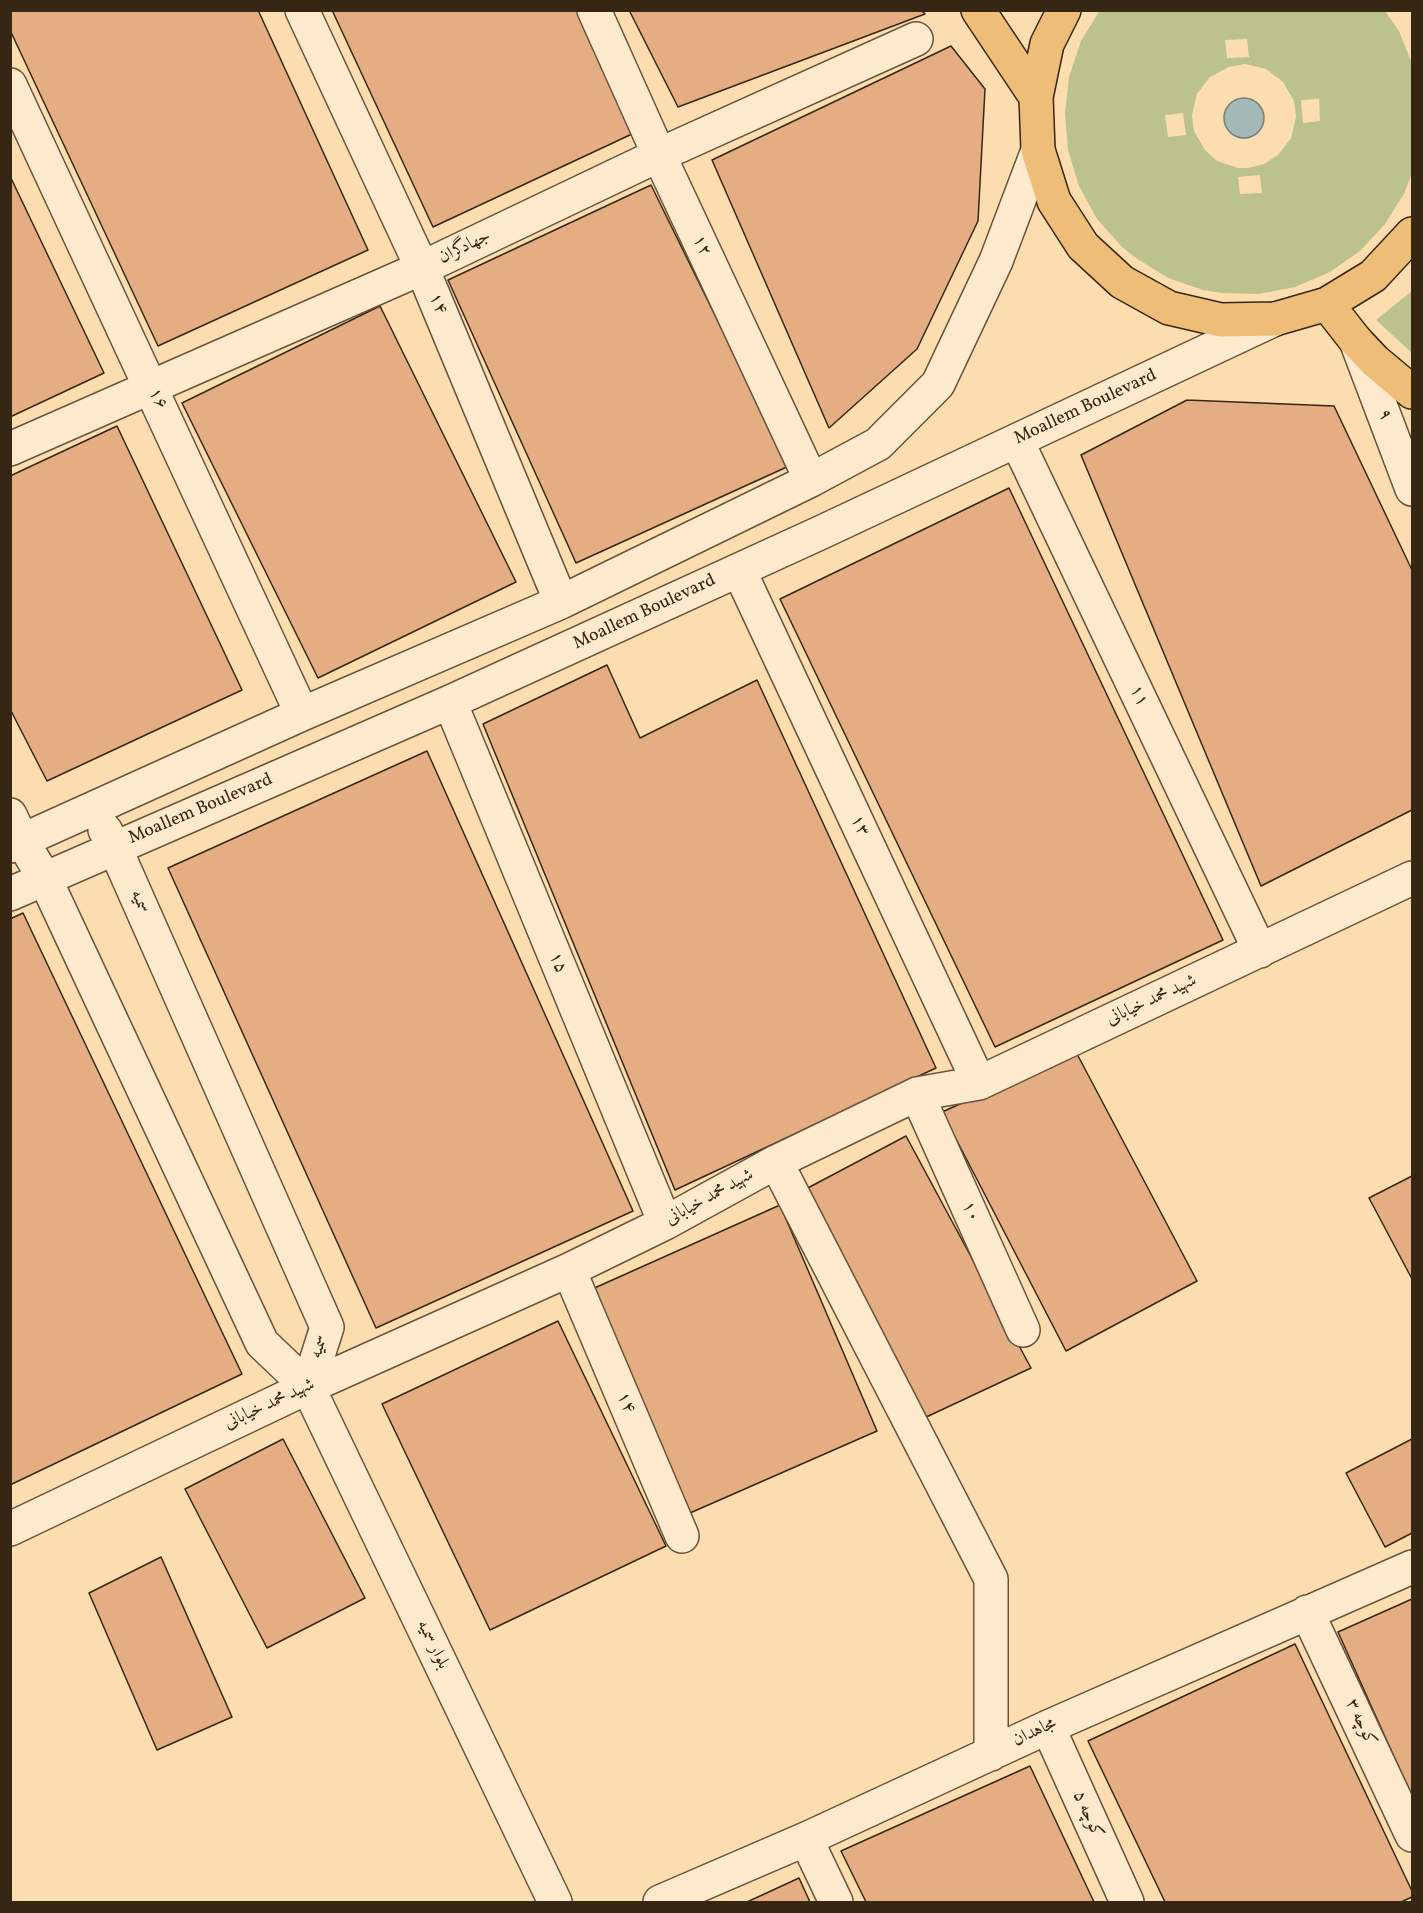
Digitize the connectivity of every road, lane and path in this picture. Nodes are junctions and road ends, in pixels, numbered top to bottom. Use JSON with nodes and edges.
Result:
{"nodes":[{"id":1,"x":302,"y":10,"type":"edge"},
{"id":2,"x":594,"y":10,"type":"edge"},
{"id":3,"x":978,"y":10,"type":"edge"},
{"id":4,"x":1064,"y":10,"type":"edge"},
{"id":5,"x":916,"y":39,"type":"dead end"},
{"id":6,"x":10,"y":85,"type":"edge"},
{"id":7,"x":1035,"y":97,"type":"junction"},
{"id":8,"x":1038,"y":150,"type":"junction"},
{"id":9,"x":659,"y":155,"type":"junction"},
{"id":10,"x":1413,"y":234,"type":"edge"},
{"id":11,"x":422,"y":268,"type":"junction"},
{"id":12,"x":1327,"y":304,"type":"junction"},
{"id":13,"x":1275,"y":319,"type":"junction"},
{"id":14,"x":1356,"y":341,"type":"junction"},
{"id":15,"x":152,"y":387,"type":"junction"},
{"id":16,"x":1413,"y":392,"type":"edge"},
{"id":17,"x":1017,"y":441,"type":"junction"},
{"id":18,"x":10,"y":449,"type":"edge"},
{"id":19,"x":811,"y":480,"type":"junction"},
{"id":20,"x":1413,"y":489,"type":"edge"},
{"id":21,"x":739,"y":570,"type":"junction"},
{"id":22,"x":561,"y":602,"type":"junction"},
{"id":23,"x":450,"y":702,"type":"junction"},
{"id":24,"x":302,"y":714,"type":"junction"},
{"id":25,"x":93,"y":809,"type":"junction"},
{"id":26,"x":14,"y":834,"type":"edge"},
{"id":27,"x":115,"y":848,"type":"junction"},
{"id":28,"x":1413,"y":878,"type":"edge"},
{"id":29,"x":45,"y":879,"type":"junction"},
{"id":30,"x":10,"y":894,"type":"edge"},
{"id":31,"x":1260,"y":951,"type":"junction"},
{"id":32,"x":979,"y":1083,"type":"junction"},
{"id":33,"x":917,"y":1094,"type":"junction"},
{"id":34,"x":776,"y":1162,"type":"junction"},
{"id":35,"x":665,"y":1223,"type":"junction"},
{"id":36,"x":569,"y":1270,"type":"junction"},
{"id":37,"x":1023,"y":1330,"type":"dead end"},
{"id":38,"x":308,"y":1387,"type":"junction"},
{"id":39,"x":10,"y":1529,"type":"edge"},
{"id":40,"x":682,"y":1536,"type":"dead end"},
{"id":41,"x":1413,"y":1567,"type":"edge"},
{"id":42,"x":1307,"y":1612,"type":"junction"},
{"id":43,"x":1048,"y":1727,"type":"junction"},
{"id":44,"x":991,"y":1754,"type":"junction"},
{"id":45,"x":1412,"y":1834,"type":"edge"},
{"id":46,"x":806,"y":1839,"type":"junction"},
{"id":47,"x":555,"y":1902,"type":"edge"},
{"id":48,"x":660,"y":1902,"type":"edge"},
{"id":49,"x":836,"y":1902,"type":"edge"},
{"id":50,"x":1127,"y":1902,"type":"edge"}],
"edges":[{"from":1,"to":11,"type":"street","name":"۱۴"},
{"from":2,"to":9,"type":"street","name":"۱۲"},
{"from":3,"to":7,"type":"main road"},
{"from":4,"to":7,"type":"main road"},
{"from":5,"to":9,"type":"street","name":"جهادگران"},
{"from":6,"to":15,"type":"street","name":"۱۶"},
{"from":7,"to":8,"type":"main road"},
{"from":8,"to":13,"type":"main road"},
{"from":8,"to":19,"type":"street"},
{"from":9,"to":11,"type":"street","name":"جهادگران"},
{"from":9,"to":19,"type":"street","name":"۱۲"},
{"from":10,"to":12,"type":"main road"},
{"from":11,"to":15,"type":"street","name":"جهادگران"},
{"from":11,"to":22,"type":"street","name":"۱۴"},
{"from":12,"to":13,"type":"main road"},
{"from":12,"to":14,"type":"main road"},
{"from":13,"to":17,"type":"street","name":"Moallem Boulevard"},
{"from":14,"to":16,"type":"main road"},
{"from":14,"to":20,"type":"street","name":"۹"},
{"from":15,"to":18,"type":"street","name":"جهادگران"},
{"from":15,"to":24,"type":"street","name":"۱۶"},
{"from":17,"to":21,"type":"street","name":"Moallem Boulevard"},
{"from":17,"to":31,"type":"street","name":"۱۱"},
{"from":19,"to":22,"type":"street"},
{"from":21,"to":23,"type":"street","name":"Moallem Boulevard"},
{"from":21,"to":32,"type":"street","name":"۱۳"},
{"from":22,"to":24,"type":"street"},
{"from":23,"to":27,"type":"street","name":"Moallem Boulevard"},
{"from":23,"to":35,"type":"street","name":"۱۵"},
{"from":24,"to":25,"type":"street"},
{"from":25,"to":26,"type":"street"},
{"from":25,"to":27,"type":"street","name":"سمیه"},
{"from":26,"to":29,"type":"street","name":"سمیه"},
{"from":27,"to":29,"type":"street","name":"Moallem Boulevard"},
{"from":27,"to":38,"type":"street","name":"سمیه"},
{"from":28,"to":31,"type":"street","name":"شهید محمد خیابانی"},
{"from":29,"to":30,"type":"street","name":"Moallem Boulevard"},
{"from":29,"to":38,"type":"street","name":"سمیه"},
{"from":31,"to":32,"type":"street","name":"شهید محمد خیابانی"},
{"from":32,"to":33,"type":"street","name":"شهید محمد خیابانی"},
{"from":33,"to":34,"type":"street","name":"شهید محمد خیابانی"},
{"from":33,"to":37,"type":"street","name":"۱۰"},
{"from":34,"to":35,"type":"street","name":"شهید محمد خیابانی"},
{"from":34,"to":44,"type":"street"},
{"from":35,"to":36,"type":"street","name":"شهید محمد خیابانی"},
{"from":36,"to":38,"type":"street","name":"شهید محمد خیابانی"},
{"from":36,"to":40,"type":"street","name":"۱۴"},
{"from":38,"to":39,"type":"street","name":"شهید محمد خیابانی"},
{"from":38,"to":47,"type":"street","name":"بلوار سمیه"},
{"from":41,"to":42,"type":"street","name":"مجاهدان"},
{"from":42,"to":43,"type":"street","name":"مجاهدان"},
{"from":42,"to":45,"type":"street","name":"کوچه ۳"},
{"from":43,"to":44,"type":"street","name":"مجاهدان"},
{"from":43,"to":50,"type":"street","name":"کوچه ۵"},
{"from":44,"to":46,"type":"street","name":"مجاهدان"},
{"from":46,"to":48,"type":"street","name":"مجاهدان"},
{"from":46,"to":49,"type":"street"}]}
